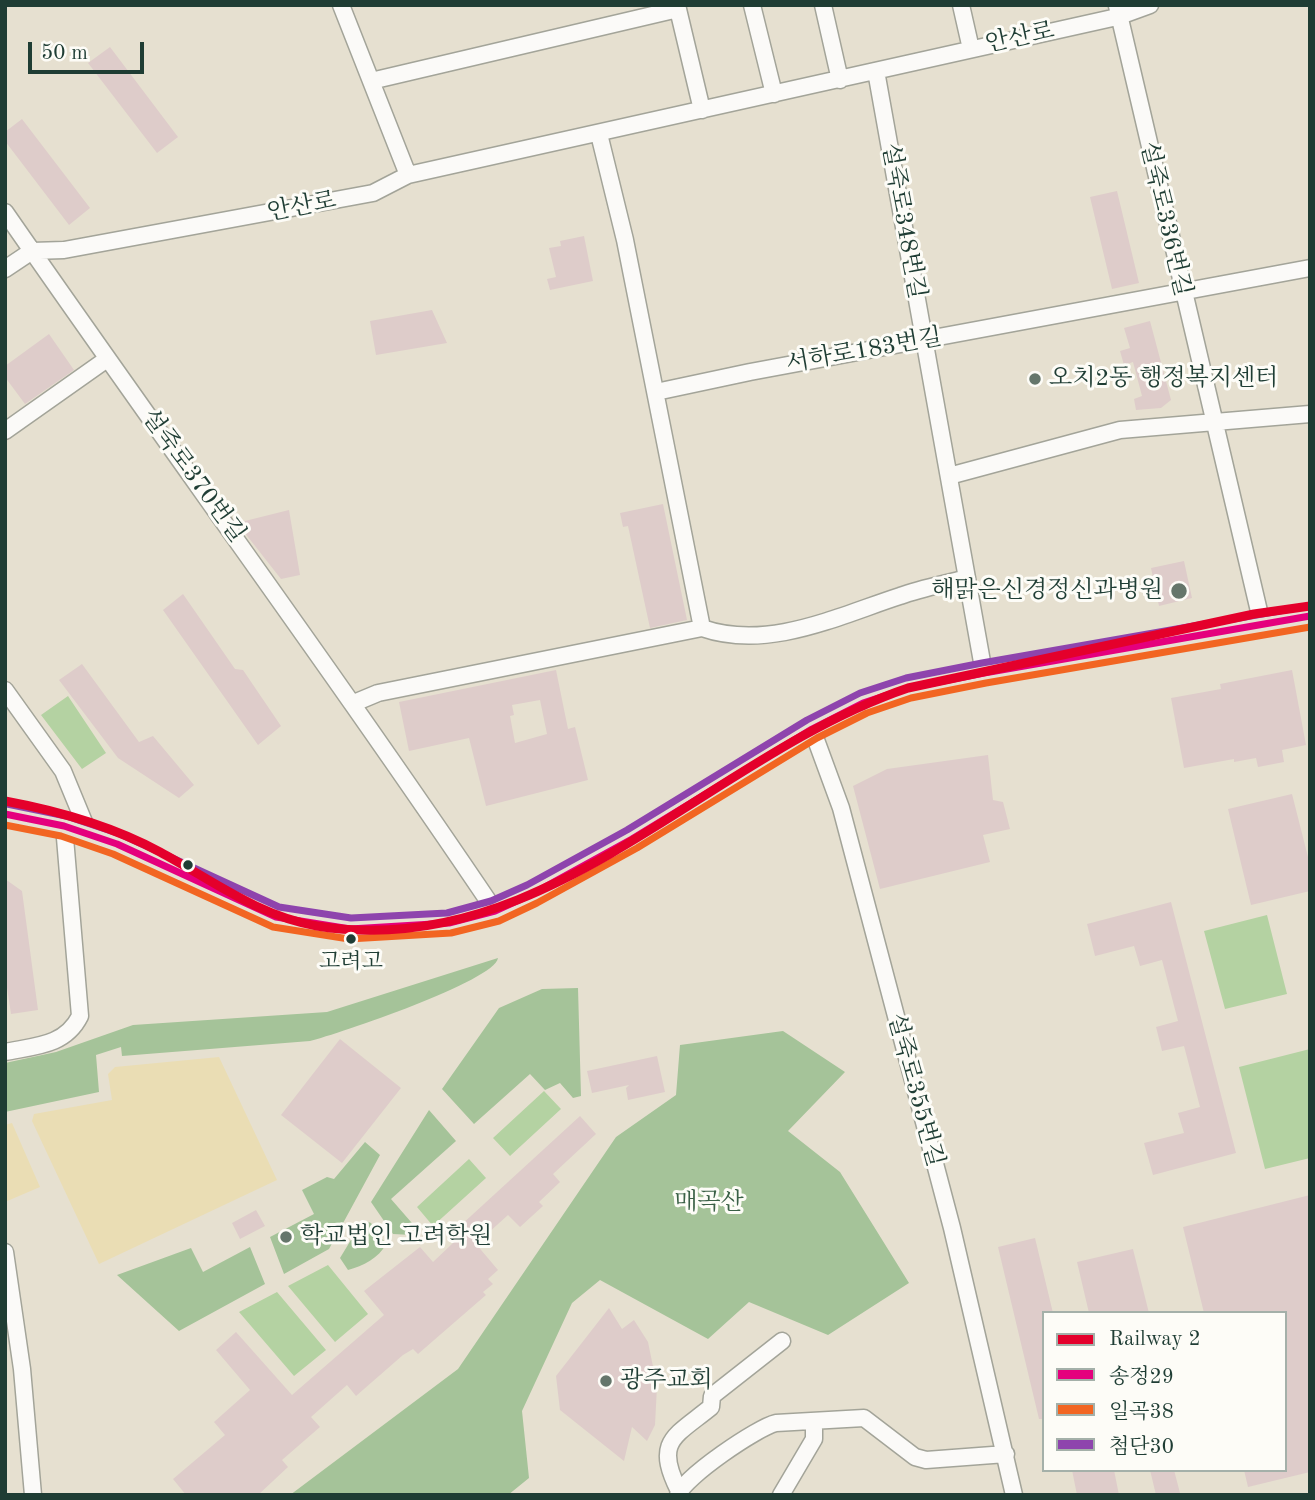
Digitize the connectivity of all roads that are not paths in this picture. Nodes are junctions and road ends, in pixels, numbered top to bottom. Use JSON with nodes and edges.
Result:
{"nodes":[{"id":1,"x":752,"y":5,"type":"edge"},
{"id":2,"x":823,"y":5,"type":"edge"},
{"id":3,"x":961,"y":5,"type":"edge"},
{"id":4,"x":1150,"y":5,"type":"edge"},
{"id":5,"x":343,"y":6,"type":"edge"},
{"id":6,"x":677,"y":7,"type":"edge"},
{"id":7,"x":1117,"y":11,"type":"edge"},
{"id":8,"x":971,"y":48,"type":"junction"},
{"id":9,"x":876,"y":71,"type":"junction"},
{"id":10,"x":839,"y":79,"type":"junction"},
{"id":11,"x":371,"y":81,"type":"junction"},
{"id":12,"x":774,"y":94,"type":"junction"},
{"id":13,"x":702,"y":110,"type":"junction"},
{"id":14,"x":599,"y":134,"type":"junction"},
{"id":15,"x":408,"y":176,"type":"junction"},
{"id":16,"x":5,"y":212,"type":"edge"},
{"id":17,"x":32,"y":251,"type":"junction"},
{"id":18,"x":1310,"y":268,"type":"edge"},
{"id":19,"x":5,"y":269,"type":"edge"},
{"id":20,"x":1183,"y":293,"type":"junction"},
{"id":21,"x":925,"y":340,"type":"junction"},
{"id":22,"x":107,"y":359,"type":"junction"},
{"id":23,"x":656,"y":392,"type":"junction"},
{"id":24,"x":1310,"y":414,"type":"edge"},
{"id":25,"x":1213,"y":421,"type":"junction"},
{"id":26,"x":5,"y":431,"type":"edge"},
{"id":27,"x":949,"y":476,"type":"junction"},
{"id":28,"x":967,"y":578,"type":"junction"},
{"id":29,"x":1310,"y":616,"type":"edge"},
{"id":30,"x":1262,"y":624,"type":"junction"},
{"id":31,"x":702,"y":628,"type":"junction"},
{"id":32,"x":984,"y":673,"type":"junction"},
{"id":33,"x":5,"y":690,"type":"edge"},
{"id":34,"x":354,"y":703,"type":"junction"},
{"id":35,"x":812,"y":729,"type":"junction"},
{"id":36,"x":5,"y":814,"type":"edge"},
{"id":37,"x":64,"y":826,"type":"junction"},
{"id":38,"x":89,"y":834,"type":"junction"},
{"id":39,"x":495,"y":911,"type":"junction"},
{"id":40,"x":5,"y":1052,"type":"edge"},
{"id":41,"x":5,"y":1252,"type":"edge"},
{"id":42,"x":782,"y":1341,"type":"dead end"},
{"id":43,"x":814,"y":1421,"type":"junction"},
{"id":44,"x":1006,"y":1454,"type":"junction"},
{"id":45,"x":679,"y":1493,"type":"edge"},
{"id":46,"x":33,"y":1495,"type":"edge"},
{"id":47,"x":780,"y":1495,"type":"edge"},
{"id":48,"x":1014,"y":1495,"type":"edge"}],
"edges":[{"from":1,"to":12,"type":"street"},
{"from":2,"to":10,"type":"street"},
{"from":3,"to":8,"type":"street","name":"안산로"},
{"from":4,"to":7,"type":"street","name":"안산로"},
{"from":5,"to":11,"type":"street"},
{"from":6,"to":11,"type":"street"},
{"from":6,"to":13,"type":"street"},
{"from":7,"to":8,"type":"street","name":"안산로"},
{"from":7,"to":20,"type":"street","name":"설죽로336번길"},
{"from":8,"to":9,"type":"street","name":"안산로"},
{"from":9,"to":10,"type":"street","name":"안산로"},
{"from":9,"to":21,"type":"street","name":"설죽로348번길"},
{"from":10,"to":12,"type":"street","name":"안산로"},
{"from":11,"to":15,"type":"street"},
{"from":12,"to":13,"type":"street","name":"안산로"},
{"from":13,"to":14,"type":"street","name":"안산로"},
{"from":14,"to":15,"type":"street","name":"안산로"},
{"from":14,"to":23,"type":"street"},
{"from":15,"to":17,"type":"street","name":"안산로"},
{"from":16,"to":17,"type":"street","name":"설죽로370번길"},
{"from":17,"to":19,"type":"street"},
{"from":17,"to":22,"type":"street","name":"설죽로370번길"},
{"from":18,"to":20,"type":"street","name":"서하로183번길"},
{"from":20,"to":21,"type":"street","name":"서하로183번길"},
{"from":20,"to":25,"type":"street","name":"설죽로336번길"},
{"from":21,"to":23,"type":"street","name":"서하로183번길"},
{"from":21,"to":27,"type":"street","name":"설죽로348번길"},
{"from":22,"to":26,"type":"street"},
{"from":22,"to":34,"type":"street","name":"설죽로370번길"},
{"from":23,"to":31,"type":"street"},
{"from":24,"to":25,"type":"street"},
{"from":25,"to":27,"type":"street"},
{"from":25,"to":30,"type":"street","name":"설죽로336번길"},
{"from":27,"to":28,"type":"street","name":"설죽로348번길"},
{"from":28,"to":31,"type":"street"},
{"from":28,"to":32,"type":"street","name":"설죽로348번길"},
{"from":29,"to":30,"type":"main road"},
{"from":30,"to":32,"type":"main road"},
{"from":31,"to":34,"type":"street"},
{"from":32,"to":35,"type":"main road"},
{"from":33,"to":38,"type":"street"},
{"from":34,"to":39,"type":"street","name":"설죽로370번길"},
{"from":35,"to":39,"type":"main road"},
{"from":35,"to":44,"type":"street","name":"설죽로355번길"},
{"from":36,"to":37,"type":"main road"},
{"from":37,"to":38,"type":"main road"},
{"from":37,"to":40,"type":"street"},
{"from":38,"to":39,"type":"main road"},
{"from":41,"to":46,"type":"street"},
{"from":42,"to":45,"type":"street"},
{"from":43,"to":44,"type":"street"},
{"from":43,"to":45,"type":"street"},
{"from":43,"to":47,"type":"street"},
{"from":44,"to":48,"type":"street","name":"설죽로355번길"}]}
